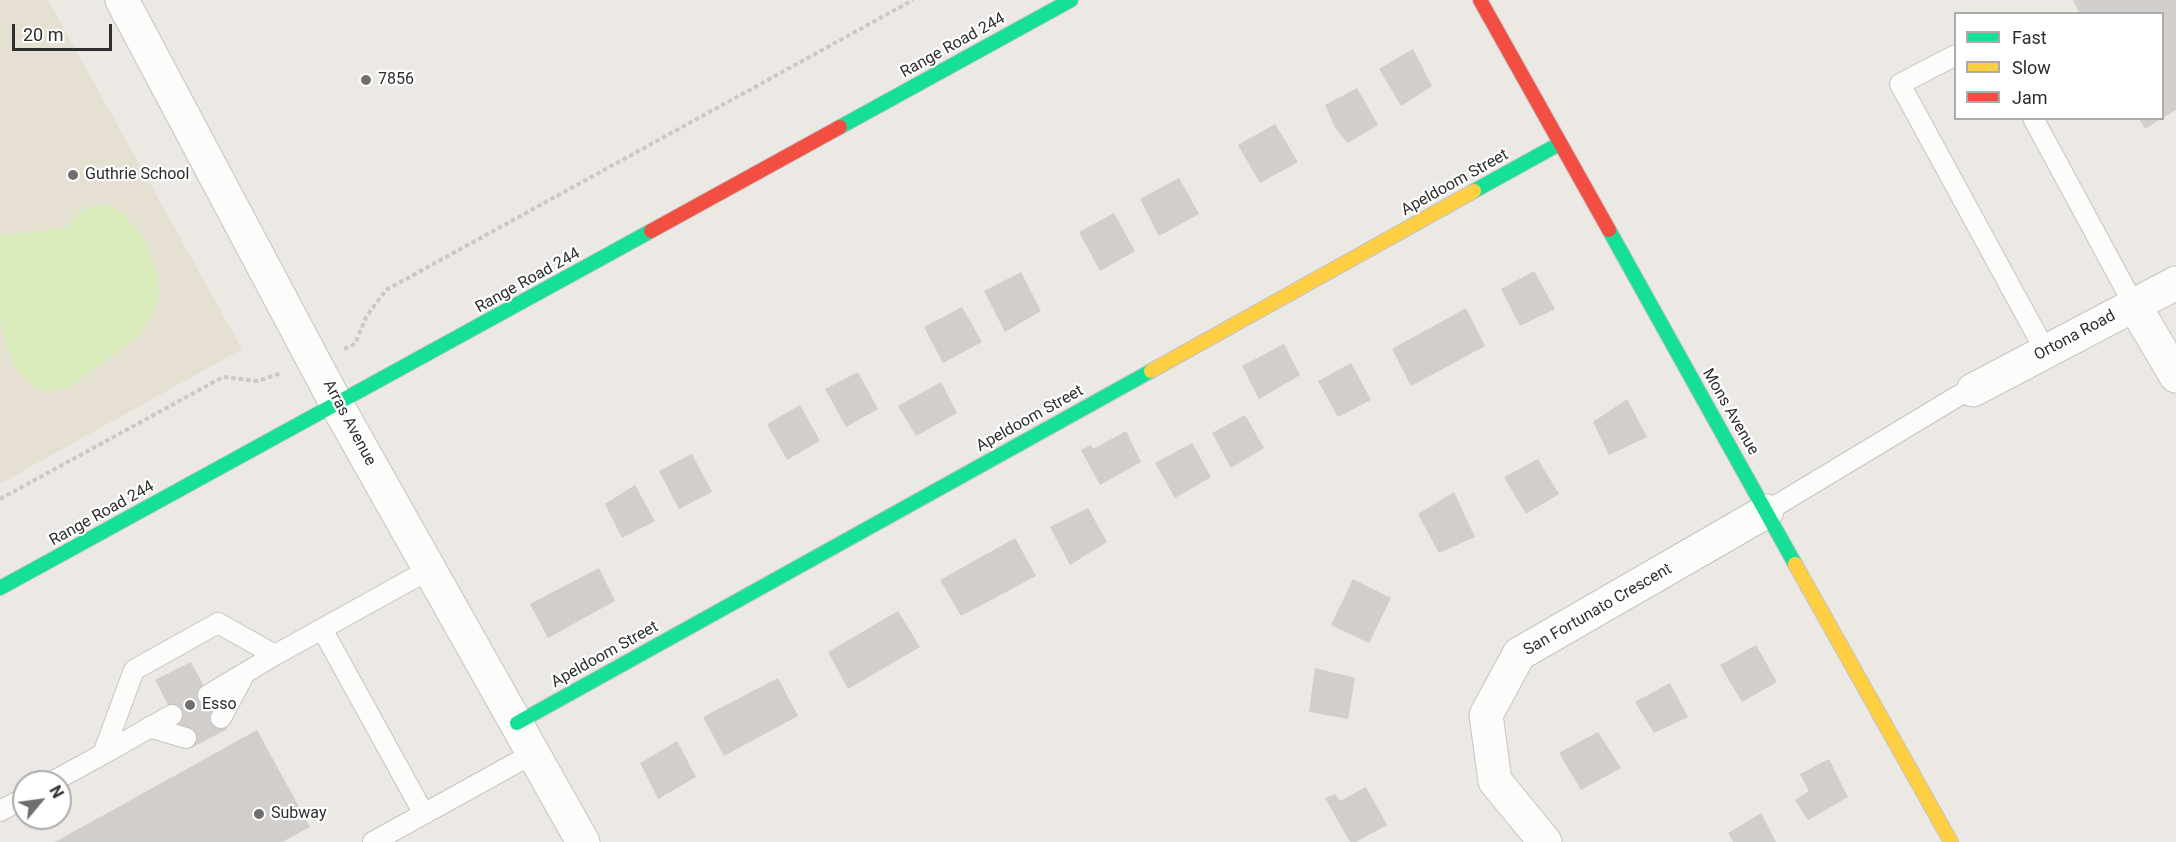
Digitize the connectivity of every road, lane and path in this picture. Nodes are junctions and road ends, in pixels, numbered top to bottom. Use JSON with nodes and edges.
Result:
{"nodes":[{"id":1,"x":122,"y":0,"type":"edge"},
{"id":2,"x":913,"y":0,"type":"edge"},
{"id":3,"x":1071,"y":0,"type":"edge"},
{"id":4,"x":1480,"y":0,"type":"edge"},
{"id":5,"x":1954,"y":56,"type":"edge"},
{"id":6,"x":2034,"y":120,"type":"edge"},
{"id":7,"x":1559,"y":144,"type":"junction"},
{"id":8,"x":2176,"y":283,"type":"edge"},
{"id":9,"x":2134,"y":305,"type":"junction"},
{"id":10,"x":2046,"y":352,"type":"junction"},
{"id":11,"x":316,"y":361,"type":"junction"},
{"id":12,"x":2176,"y":376,"type":"edge"},
{"id":13,"x":1966,"y":393,"type":"joint"},
{"id":14,"x":338,"y":405,"type":"junction"},
{"id":15,"x":0,"y":499,"type":"edge"},
{"id":16,"x":1767,"y":511,"type":"junction"},
{"id":17,"x":430,"y":569,"type":"junction"},
{"id":18,"x":0,"y":588,"type":"edge"},
{"id":19,"x":322,"y":629,"type":"junction"},
{"id":20,"x":275,"y":655,"type":"junction"},
{"id":21,"x":245,"y":674,"type":"junction"},
{"id":22,"x":208,"y":695,"type":"dead end"},
{"id":23,"x":172,"y":715,"type":"dead end"},
{"id":24,"x":221,"y":718,"type":"dead end"},
{"id":25,"x":517,"y":723,"type":"junction"},
{"id":26,"x":149,"y":728,"type":"junction"},
{"id":27,"x":186,"y":738,"type":"dead end"},
{"id":28,"x":534,"y":753,"type":"junction"},
{"id":29,"x":103,"y":754,"type":"junction"},
{"id":30,"x":72,"y":771,"type":"edge"},
{"id":31,"x":424,"y":814,"type":"junction"},
{"id":32,"x":373,"y":842,"type":"edge"},
{"id":33,"x":583,"y":842,"type":"edge"},
{"id":34,"x":1545,"y":842,"type":"edge"},
{"id":35,"x":1951,"y":842,"type":"edge"}],
"edges":[{"from":1,"to":11,"type":"street","name":"Arras Avenue"},
{"from":2,"to":11,"type":"path"},
{"from":3,"to":14,"type":"street","name":"Range Road 244"},
{"from":4,"to":7,"type":"street","name":"Mons Avenue"},
{"from":5,"to":10,"type":"lane"},
{"from":6,"to":9,"type":"lane"},
{"from":7,"to":16,"type":"street","name":"Mons Avenue"},
{"from":7,"to":25,"type":"street","name":"Apeldoom Street"},
{"from":8,"to":9,"type":"street","name":"Ortona Road"},
{"from":9,"to":10,"type":"street","name":"Ortona Road"},
{"from":9,"to":12,"type":"street"},
{"from":10,"to":13,"type":"street","name":"Ortona Road"},
{"from":11,"to":14,"type":"street","name":"Arras Avenue"},
{"from":11,"to":15,"type":"path"},
{"from":13,"to":16,"type":"lane"},
{"from":14,"to":17,"type":"street","name":"Arras Avenue"},
{"from":14,"to":18,"type":"street","name":"Range Road 244"},
{"from":16,"to":34,"type":"street","name":"San Fortunato Crescent"},
{"from":16,"to":35,"type":"street","name":"Mons Avenue"},
{"from":17,"to":19,"type":"lane"},
{"from":17,"to":25,"type":"street","name":"Arras Avenue"},
{"from":19,"to":20,"type":"lane"},
{"from":19,"to":31,"type":"lane"},
{"from":20,"to":21,"type":"lane"},
{"from":20,"to":29,"type":"lane"},
{"from":21,"to":22,"type":"lane"},
{"from":21,"to":24,"type":"lane"},
{"from":23,"to":26,"type":"lane"},
{"from":25,"to":28,"type":"street","name":"Arras Avenue"},
{"from":26,"to":27,"type":"lane"},
{"from":26,"to":29,"type":"lane"},
{"from":28,"to":31,"type":"lane"},
{"from":28,"to":33,"type":"street","name":"Arras Avenue"},
{"from":29,"to":30,"type":"lane"},
{"from":31,"to":32,"type":"lane"}]}
